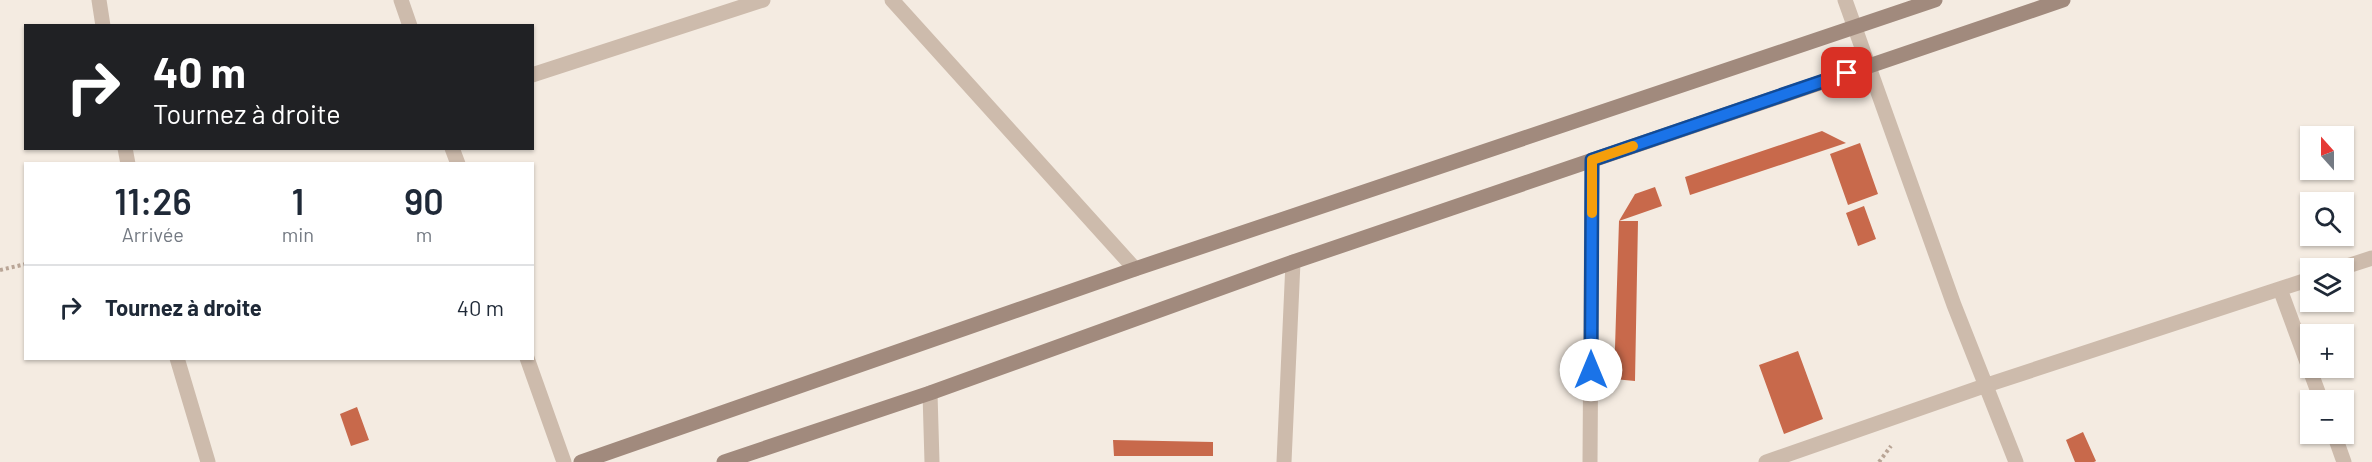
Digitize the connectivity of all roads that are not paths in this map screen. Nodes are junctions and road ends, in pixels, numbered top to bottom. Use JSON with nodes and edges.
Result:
{"nodes":[{"id":1,"x":99,"y":0,"type":"edge"},
{"id":2,"x":401,"y":0,"type":"edge"},
{"id":3,"x":763,"y":0,"type":"edge"},
{"id":4,"x":892,"y":0,"type":"edge"},
{"id":5,"x":1845,"y":0,"type":"edge"},
{"id":6,"x":1935,"y":0,"type":"edge"},
{"id":7,"x":2063,"y":0,"type":"edge"},
{"id":8,"x":104,"y":24,"type":"edge"},
{"id":9,"x":409,"y":24,"type":"edge"},
{"id":10,"x":1853,"y":27,"type":"junction"},
{"id":11,"x":1868,"y":65,"type":"junction"},
{"id":12,"x":534,"y":74,"type":"edge"},
{"id":13,"x":1592,"y":160,"type":"junction"},
{"id":14,"x":2372,"y":258,"type":"edge"},
{"id":15,"x":1293,"y":262,"type":"junction"},
{"id":16,"x":2354,"y":264,"type":"edge"},
{"id":17,"x":1135,"y":269,"type":"junction"},
{"id":18,"x":2300,"y":282,"type":"edge"},
{"id":19,"x":2280,"y":289,"type":"junction"},
{"id":20,"x":178,"y":360,"type":"edge"},
{"id":21,"x":528,"y":360,"type":"edge"},
{"id":22,"x":1987,"y":385,"type":"junction"},
{"id":23,"x":2317,"y":390,"type":"edge"},
{"id":24,"x":930,"y":393,"type":"junction"},
{"id":25,"x":2338,"y":444,"type":"edge"},
{"id":26,"x":208,"y":462,"type":"edge"},
{"id":27,"x":564,"y":462,"type":"edge"},
{"id":28,"x":580,"y":462,"type":"edge"},
{"id":29,"x":724,"y":462,"type":"edge"},
{"id":30,"x":932,"y":462,"type":"edge"},
{"id":31,"x":1284,"y":462,"type":"edge"},
{"id":32,"x":1590,"y":462,"type":"edge"},
{"id":33,"x":1766,"y":462,"type":"edge"},
{"id":34,"x":2016,"y":462,"type":"edge"},
{"id":35,"x":2344,"y":462,"type":"edge"}],
"edges":[{"from":1,"to":8,"type":"street"},
{"from":2,"to":9,"type":"street"},
{"from":3,"to":12,"type":"street"},
{"from":4,"to":17,"type":"street"},
{"from":5,"to":10,"type":"street"},
{"from":6,"to":10,"type":"street"},
{"from":7,"to":11,"type":"street"},
{"from":10,"to":11,"type":"street"},
{"from":10,"to":17,"type":"street"},
{"from":11,"to":13,"type":"street"},
{"from":11,"to":22,"type":"street"},
{"from":13,"to":15,"type":"street"},
{"from":13,"to":32,"type":"street"},
{"from":14,"to":16,"type":"street"},
{"from":15,"to":24,"type":"street"},
{"from":15,"to":31,"type":"street"},
{"from":17,"to":28,"type":"street"},
{"from":18,"to":19,"type":"street"},
{"from":19,"to":22,"type":"street"},
{"from":19,"to":23,"type":"street"},
{"from":20,"to":26,"type":"street"},
{"from":21,"to":27,"type":"street"},
{"from":22,"to":33,"type":"street"},
{"from":22,"to":34,"type":"street"},
{"from":24,"to":29,"type":"street"},
{"from":24,"to":30,"type":"street"},
{"from":25,"to":35,"type":"street"}]}
